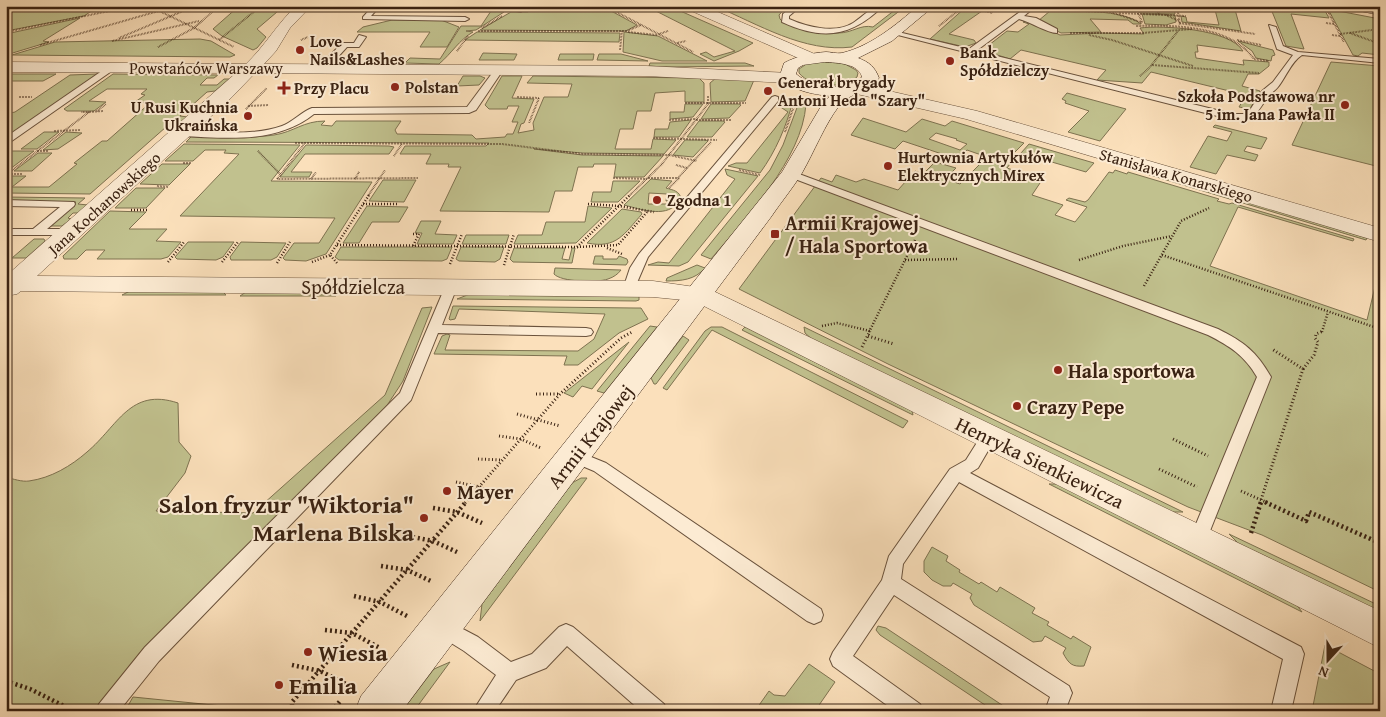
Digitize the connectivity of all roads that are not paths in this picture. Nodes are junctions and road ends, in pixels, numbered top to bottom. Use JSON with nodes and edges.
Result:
{"nodes":[{"id":1,"x":304,"y":6,"type":"edge"},
{"id":2,"x":377,"y":6,"type":"edge"},
{"id":3,"x":692,"y":6,"type":"edge"},
{"id":4,"x":868,"y":6,"type":"edge"},
{"id":5,"x":880,"y":6,"type":"edge"},
{"id":6,"x":1033,"y":6,"type":"edge"},
{"id":7,"x":1355,"y":6,"type":"edge"},
{"id":8,"x":934,"y":9,"type":"edge"},
{"id":9,"x":795,"y":10,"type":"edge"},
{"id":10,"x":1380,"y":11,"type":"edge"},
{"id":11,"x":1020,"y":15,"type":"junction"},
{"id":12,"x":465,"y":20,"type":"dead end"},
{"id":13,"x":810,"y":20,"type":"dead end"},
{"id":14,"x":1272,"y":26,"type":"dead end"},
{"id":15,"x":1054,"y":31,"type":"dead end"},
{"id":16,"x":909,"y":36,"type":"junction"},
{"id":17,"x":362,"y":37,"type":"dead end"},
{"id":18,"x":971,"y":51,"type":"junction"},
{"id":19,"x":1297,"y":54,"type":"junction"},
{"id":20,"x":812,"y":58,"type":"junction"},
{"id":21,"x":840,"y":58,"type":"junction"},
{"id":22,"x":1380,"y":62,"type":"edge"},
{"id":23,"x":6,"y":67,"type":"edge"},
{"id":24,"x":112,"y":68,"type":"junction"},
{"id":25,"x":252,"y":68,"type":"junction"},
{"id":26,"x":322,"y":69,"type":"junction"},
{"id":27,"x":499,"y":70,"type":"junction"},
{"id":28,"x":869,"y":73,"type":"junction"},
{"id":29,"x":794,"y":82,"type":"junction"},
{"id":30,"x":850,"y":89,"type":"junction"},
{"id":31,"x":775,"y":99,"type":"dead end"},
{"id":32,"x":972,"y":115,"type":"junction"},
{"id":33,"x":181,"y":133,"type":"junction"},
{"id":34,"x":6,"y":142,"type":"edge"},
{"id":35,"x":796,"y":166,"type":"junction"},
{"id":36,"x":6,"y":204,"type":"edge"},
{"id":37,"x":6,"y":232,"type":"edge"},
{"id":38,"x":36,"y":232,"type":"junction"},
{"id":39,"x":71,"y":232,"type":"junction"},
{"id":40,"x":1380,"y":235,"type":"edge"},
{"id":41,"x":450,"y":276,"type":"junction"},
{"id":42,"x":9,"y":285,"type":"edge"},
{"id":43,"x":629,"y":289,"type":"junction"},
{"id":44,"x":700,"y":294,"type":"junction"},
{"id":45,"x":434,"y":329,"type":"junction"},
{"id":46,"x":586,"y":332,"type":"dead end"},
{"id":47,"x":988,"y":437,"type":"junction"},
{"id":48,"x":574,"y":456,"type":"junction"},
{"id":49,"x":956,"y":473,"type":"junction"},
{"id":50,"x":1198,"y":541,"type":"junction"},
{"id":51,"x":890,"y":583,"type":"junction"},
{"id":52,"x":814,"y":616,"type":"dead end"},
{"id":53,"x":441,"y":627,"type":"junction"},
{"id":54,"x":1380,"y":630,"type":"edge"},
{"id":55,"x":509,"y":673,"type":"junction"},
{"id":56,"x":106,"y":711,"type":"edge"},
{"id":57,"x":376,"y":711,"type":"edge"},
{"id":58,"x":483,"y":711,"type":"edge"},
{"id":59,"x":657,"y":711,"type":"edge"},
{"id":60,"x":913,"y":711,"type":"edge"},
{"id":61,"x":1055,"y":711,"type":"edge"},
{"id":62,"x":1281,"y":711,"type":"edge"}],
"edges":[{"from":1,"to":25,"type":"street","name":"Jana Kochanowskiego"},
{"from":2,"to":12,"type":"lane"},
{"from":3,"to":20,"type":"street"},
{"from":4,"to":9,"type":"lane"},
{"from":5,"to":9,"type":"lane"},
{"from":6,"to":11,"type":"lane"},
{"from":7,"to":10,"type":"street"},
{"from":8,"to":16,"type":"street"},
{"from":9,"to":13,"type":"lane"},
{"from":11,"to":15,"type":"lane"},
{"from":11,"to":18,"type":"lane"},
{"from":14,"to":19,"type":"lane"},
{"from":16,"to":18,"type":"lane"},
{"from":16,"to":21,"type":"street"},
{"from":16,"to":28,"type":"street","name":"Armii Krajowej"},
{"from":17,"to":26,"type":"lane"},
{"from":18,"to":19,"type":"lane"},
{"from":19,"to":22,"type":"lane"},
{"from":20,"to":21,"type":"street"},
{"from":20,"to":29,"type":"street"},
{"from":21,"to":28,"type":"street","name":"Stanisława Konarskiego"},
{"from":23,"to":24,"type":"street","name":"Powstańców Warszawy"},
{"from":24,"to":25,"type":"street","name":"Powstańców Warszawy"},
{"from":24,"to":34,"type":"lane"},
{"from":25,"to":26,"type":"street","name":"Powstańców Warszawy"},
{"from":25,"to":33,"type":"street","name":"Jana Kochanowskiego"},
{"from":26,"to":27,"type":"street","name":"Powstańców Warszawy"},
{"from":27,"to":29,"type":"street","name":"Powstańców Warszawy"},
{"from":27,"to":33,"type":"lane"},
{"from":28,"to":30,"type":"street","name":"Armii Krajowej"},
{"from":28,"to":32,"type":"street","name":"Stanisława Konarskiego"},
{"from":29,"to":30,"type":"street","name":"Stanisława Konarskiego"},
{"from":29,"to":35,"type":"street","name":"Armii Krajowej"},
{"from":30,"to":32,"type":"street","name":"Stanisława Konarskiego"},
{"from":30,"to":35,"type":"street","name":"Armii Krajowej"},
{"from":31,"to":43,"type":"lane"},
{"from":32,"to":40,"type":"street","name":"Stanisława Konarskiego"},
{"from":33,"to":39,"type":"street","name":"Jana Kochanowskiego"},
{"from":35,"to":44,"type":"street","name":"Armii Krajowej"},
{"from":35,"to":50,"type":"lane"},
{"from":36,"to":38,"type":"lane"},
{"from":37,"to":38,"type":"lane"},
{"from":38,"to":39,"type":"lane"},
{"from":39,"to":42,"type":"street","name":"Jana Kochanowskiego"},
{"from":41,"to":42,"type":"street","name":"Spółdzielcza"},
{"from":41,"to":43,"type":"street","name":"Spółdzielcza"},
{"from":41,"to":45,"type":"lane"},
{"from":43,"to":44,"type":"street","name":"Spółdzielcza"},
{"from":44,"to":47,"type":"street","name":"Henryka Sienkiewicza"},
{"from":44,"to":48,"type":"street","name":"Armii Krajowej"},
{"from":45,"to":46,"type":"lane"},
{"from":45,"to":56,"type":"lane"},
{"from":47,"to":49,"type":"lane"},
{"from":47,"to":50,"type":"street","name":"Henryka Sienkiewicza"},
{"from":48,"to":52,"type":"lane"},
{"from":48,"to":53,"type":"street","name":"Armii Krajowej"},
{"from":49,"to":51,"type":"lane"},
{"from":49,"to":62,"type":"lane"},
{"from":50,"to":54,"type":"street","name":"Henryka Sienkiewicza"},
{"from":51,"to":60,"type":"lane"},
{"from":51,"to":61,"type":"lane"},
{"from":53,"to":55,"type":"lane"},
{"from":53,"to":57,"type":"street","name":"Armii Krajowej"},
{"from":55,"to":58,"type":"lane"},
{"from":55,"to":59,"type":"lane"}]}
